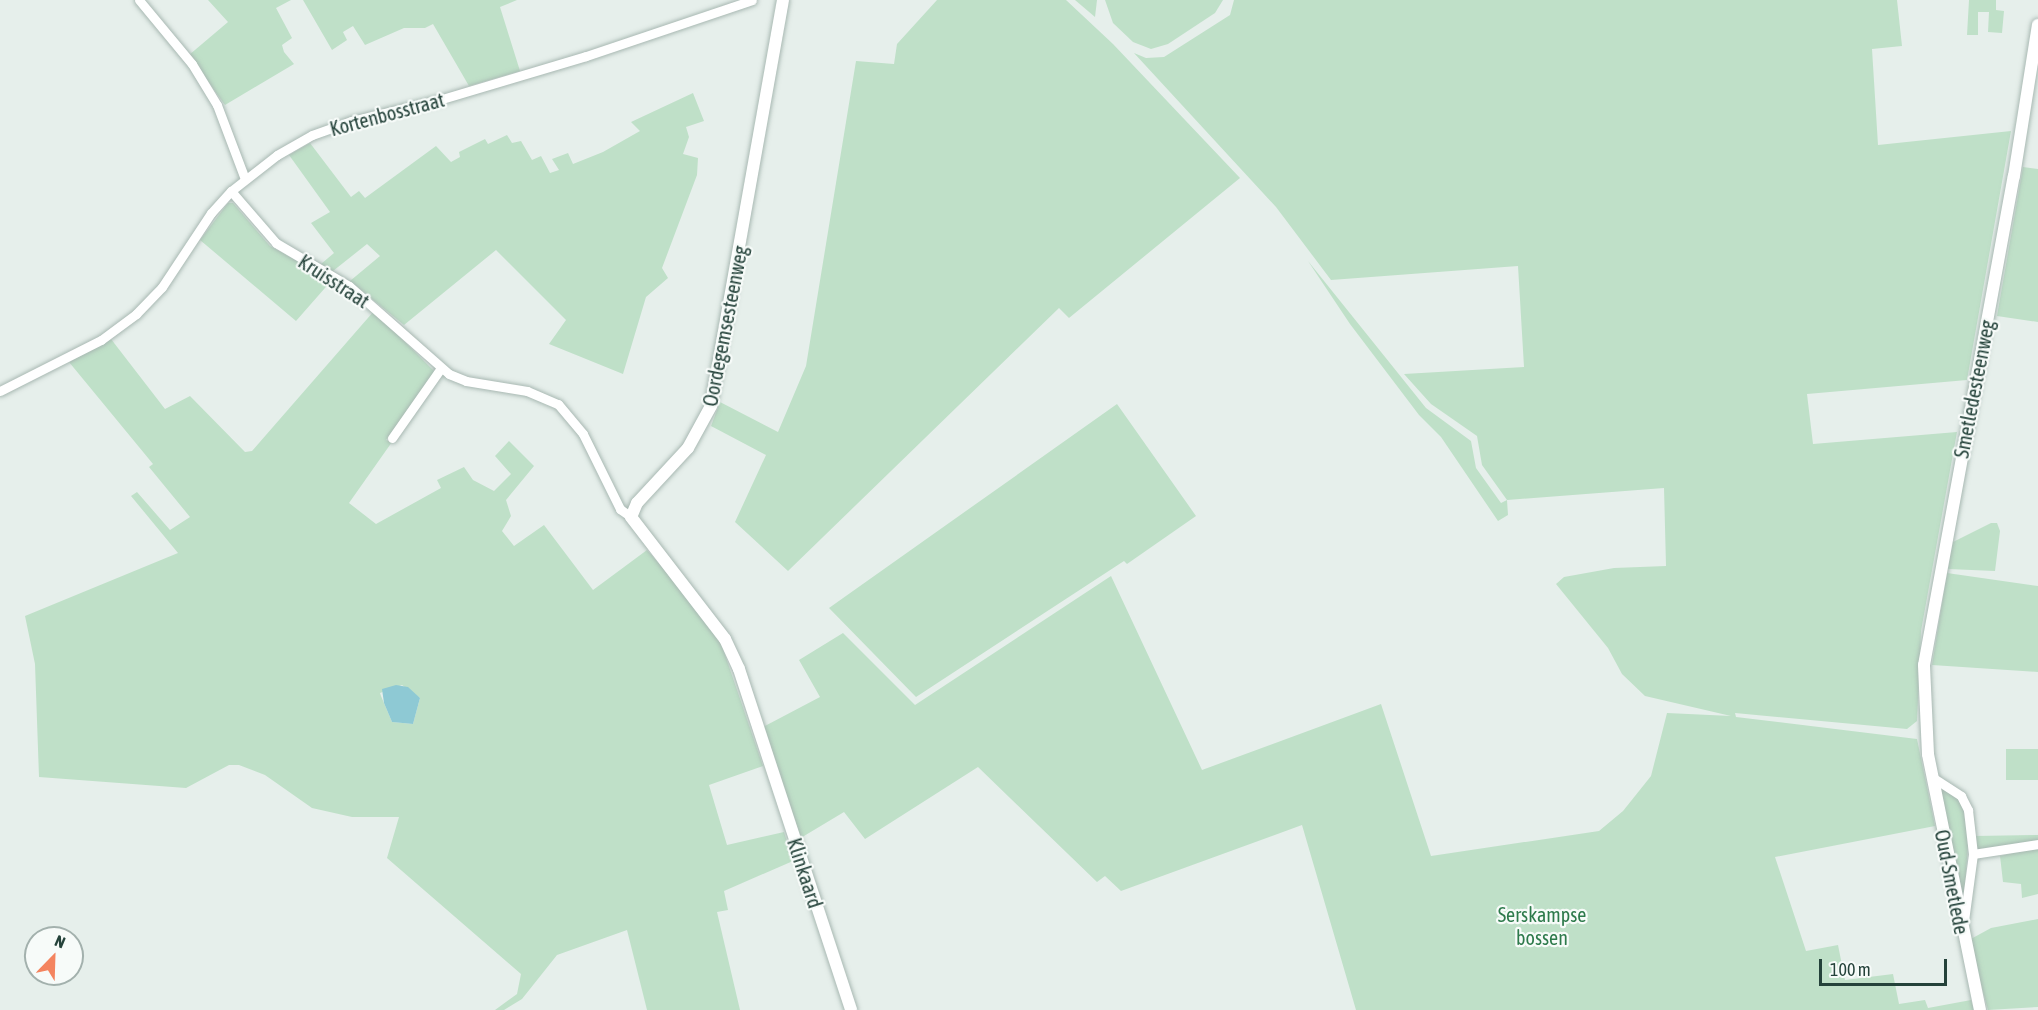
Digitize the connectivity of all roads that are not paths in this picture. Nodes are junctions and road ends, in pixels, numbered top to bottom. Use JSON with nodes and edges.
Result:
{"nodes":[{"id":1,"x":139,"y":0,"type":"edge"},
{"id":2,"x":752,"y":0,"type":"edge"},
{"id":3,"x":783,"y":0,"type":"edge"},
{"id":4,"x":2038,"y":25,"type":"edge"},
{"id":5,"x":245,"y":179,"type":"junction"},
{"id":6,"x":231,"y":191,"type":"junction"},
{"id":7,"x":441,"y":368,"type":"junction"},
{"id":8,"x":0,"y":392,"type":"edge"},
{"id":9,"x":392,"y":438,"type":"dead end"},
{"id":10,"x":632,"y":517,"type":"junction"},
{"id":11,"x":1928,"y":754,"type":"joint"},
{"id":12,"x":1932,"y":777,"type":"junction"},
{"id":13,"x":2038,"y":844,"type":"edge"},
{"id":14,"x":1973,"y":854,"type":"junction"},
{"id":15,"x":1962,"y":935,"type":"junction"},
{"id":16,"x":852,"y":1010,"type":"edge"},
{"id":17,"x":1980,"y":1010,"type":"edge"}],
"edges":[{"from":1,"to":5,"type":"street"},
{"from":2,"to":5,"type":"street","name":"Kortenbosstraat"},
{"from":3,"to":10,"type":"street","name":"Oordegemsesteenweg"},
{"from":4,"to":11,"type":"street","name":"Smetledesteenweg"},
{"from":5,"to":6,"type":"street","name":"Kortenbosstraat"},
{"from":6,"to":7,"type":"street","name":"Kruisstraat"},
{"from":6,"to":8,"type":"street","name":"Kortenbosstraat"},
{"from":7,"to":9,"type":"street"},
{"from":7,"to":10,"type":"street","name":"Kruisstraat"},
{"from":10,"to":16,"type":"street","name":"Klinkaard"},
{"from":11,"to":12,"type":"street","name":"Oud-Smetlede"},
{"from":12,"to":14,"type":"street"},
{"from":12,"to":15,"type":"street","name":"Oud-Smetlede"},
{"from":13,"to":14,"type":"street"},
{"from":14,"to":15,"type":"street"},
{"from":15,"to":17,"type":"street","name":"Oud-Smetlede"}]}
